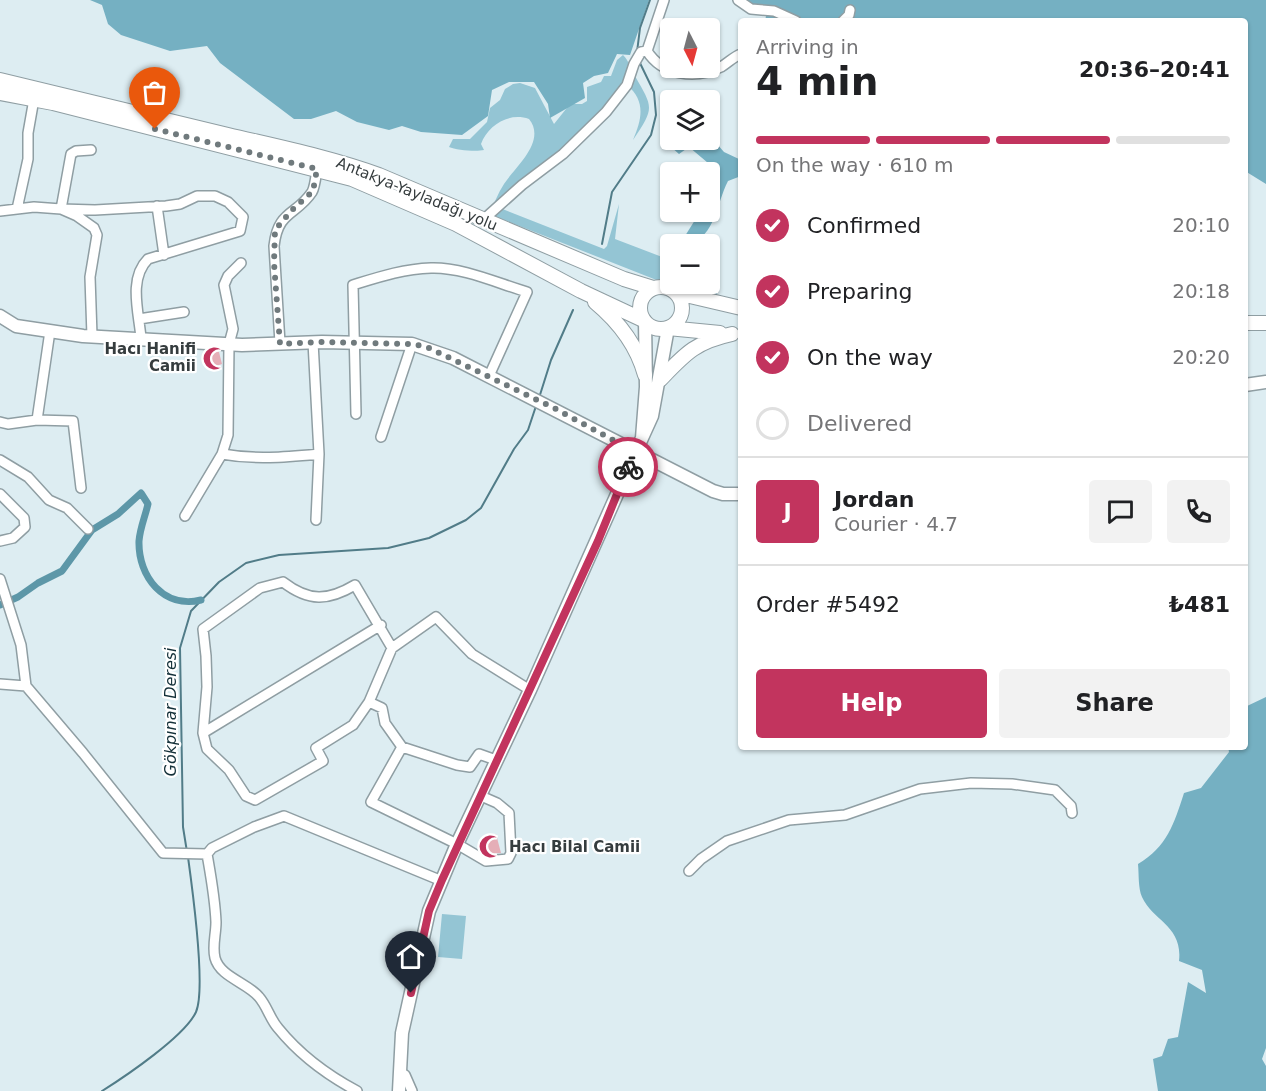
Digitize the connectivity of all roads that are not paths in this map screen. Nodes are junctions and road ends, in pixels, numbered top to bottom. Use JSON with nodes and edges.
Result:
{"nodes":[{"id":1,"x":664,"y":0,"type":"edge"},
{"id":2,"x":738,"y":0,"type":"edge"},
{"id":3,"x":850,"y":10,"type":"dead end"},
{"id":4,"x":789,"y":18,"type":"edge"},
{"id":5,"x":846,"y":18,"type":"edge"},
{"id":6,"x":644,"y":51,"type":"junction"},
{"id":7,"x":738,"y":56,"type":"edge"},
{"id":8,"x":0,"y":80,"type":"edge"},
{"id":9,"x":0,"y":93,"type":"edge"},
{"id":10,"x":33,"y":99,"type":"junction"},
{"id":11,"x":91,"y":150,"type":"dead end"},
{"id":12,"x":317,"y":169,"type":"junction"},
{"id":13,"x":157,"y":206,"type":"junction"},
{"id":14,"x":17,"y":209,"type":"junction"},
{"id":15,"x":61,"y":209,"type":"junction"},
{"id":16,"x":0,"y":211,"type":"edge"},
{"id":17,"x":483,"y":220,"type":"junction"},
{"id":18,"x":164,"y":255,"type":"junction"},
{"id":19,"x":241,"y":262,"type":"dead end"},
{"id":20,"x":660,"y":287,"type":"edge"},
{"id":21,"x":653,"y":288,"type":"junction"},
{"id":22,"x":581,"y":291,"type":"junction"},
{"id":23,"x":678,"y":294,"type":"edge"},
{"id":24,"x":681,"y":294,"type":"edge"},
{"id":25,"x":738,"y":307,"type":"edge"},
{"id":26,"x":184,"y":312,"type":"dead end"},
{"id":27,"x":0,"y":316,"type":"edge"},
{"id":28,"x":139,"y":319,"type":"junction"},
{"id":29,"x":644,"y":320,"type":"junction"},
{"id":30,"x":1248,"y":323,"type":"edge"},
{"id":31,"x":1266,"y":323,"type":"edge"},
{"id":32,"x":668,"y":328,"type":"junction"},
{"id":33,"x":50,"y":331,"type":"junction"},
{"id":34,"x":1266,"y":331,"type":"edge"},
{"id":35,"x":1248,"y":332,"type":"edge"},
{"id":36,"x":736,"y":333,"type":"edge"},
{"id":37,"x":92,"y":336,"type":"junction"},
{"id":38,"x":141,"y":338,"type":"junction"},
{"id":39,"x":313,"y":342,"type":"junction"},
{"id":40,"x":354,"y":343,"type":"junction"},
{"id":41,"x":229,"y":344,"type":"junction"},
{"id":42,"x":280,"y":344,"type":"junction"},
{"id":43,"x":412,"y":344,"type":"junction"},
{"id":44,"x":645,"y":375,"type":"junction"},
{"id":45,"x":489,"y":376,"type":"junction"},
{"id":46,"x":660,"y":380,"type":"junction"},
{"id":47,"x":1266,"y":382,"type":"edge"},
{"id":48,"x":1248,"y":385,"type":"edge"},
{"id":49,"x":356,"y":414,"type":"dead end"},
{"id":50,"x":37,"y":420,"type":"junction"},
{"id":51,"x":0,"y":422,"type":"edge"},
{"id":52,"x":381,"y":437,"type":"dead end"},
{"id":53,"x":642,"y":438,"type":"junction"},
{"id":54,"x":635,"y":452,"type":"junction"},
{"id":55,"x":222,"y":454,"type":"junction"},
{"id":56,"x":319,"y":454,"type":"junction"},
{"id":57,"x":0,"y":460,"type":"edge"},
{"id":58,"x":81,"y":488,"type":"dead end"},
{"id":59,"x":0,"y":494,"type":"edge"},
{"id":60,"x":738,"y":494,"type":"edge"},
{"id":61,"x":185,"y":516,"type":"dead end"},
{"id":62,"x":316,"y":520,"type":"dead end"},
{"id":63,"x":88,"y":529,"type":"dead end"},
{"id":64,"x":0,"y":541,"type":"edge"},
{"id":65,"x":0,"y":579,"type":"edge"},
{"id":66,"x":381,"y":625,"type":"junction"},
{"id":67,"x":392,"y":648,"type":"junction"},
{"id":68,"x":0,"y":684,"type":"edge"},
{"id":69,"x":26,"y":687,"type":"junction"},
{"id":70,"x":530,"y":690,"type":"junction"},
{"id":71,"x":369,"y":702,"type":"junction"},
{"id":72,"x":203,"y":733,"type":"junction"},
{"id":73,"x":402,"y":747,"type":"junction"},
{"id":74,"x":499,"y":758,"type":"junction"},
{"id":75,"x":481,"y":796,"type":"junction"},
{"id":76,"x":1072,"y":813,"type":"dead end"},
{"id":77,"x":457,"y":844,"type":"junction"},
{"id":78,"x":204,"y":853,"type":"junction"},
{"id":79,"x":688,"y":872,"type":"dead end"},
{"id":80,"x":442,"y":880,"type":"junction"},
{"id":81,"x":400,"y":1073,"type":"junction"},
{"id":82,"x":357,"y":1091,"type":"edge"},
{"id":83,"x":399,"y":1091,"type":"edge"},
{"id":84,"x":412,"y":1091,"type":"edge"}],
"edges":[{"from":1,"to":6,"type":"street"},
{"from":2,"to":4,"type":"street"},
{"from":3,"to":5,"type":"street"},
{"from":6,"to":7,"type":"street"},
{"from":6,"to":17,"type":"street"},
{"from":8,"to":17,"type":"highway","name":"Antakya-Yayladağı yolu"},
{"from":9,"to":10,"type":"highway","name":"Antakya-Yayladağı yolu"},
{"from":10,"to":12,"type":"highway","name":"Antakya-Yayladağı yolu"},
{"from":10,"to":14,"type":"street"},
{"from":11,"to":15,"type":"street"},
{"from":12,"to":22,"type":"highway","name":"Antakya-Yayladağı yolu"},
{"from":12,"to":42,"type":"street"},
{"from":13,"to":15,"type":"street"},
{"from":13,"to":18,"type":"street"},
{"from":13,"to":18,"type":"street"},
{"from":14,"to":15,"type":"street"},
{"from":14,"to":16,"type":"street"},
{"from":15,"to":37,"type":"street"},
{"from":17,"to":21,"type":"highway","name":"Antakya-Yayladağı yolu"},
{"from":18,"to":28,"type":"street"},
{"from":19,"to":41,"type":"street"},
{"from":20,"to":21,"type":"highway"},
{"from":21,"to":29,"type":"highway"},
{"from":22,"to":29,"type":"highway","name":"Antakya-Yayladağı yolu"},
{"from":22,"to":44,"type":"highway"},
{"from":23,"to":32,"type":"highway"},
{"from":24,"to":25,"type":"highway"},
{"from":26,"to":28,"type":"street"},
{"from":27,"to":33,"type":"main road"},
{"from":28,"to":38,"type":"street"},
{"from":29,"to":32,"type":"highway"},
{"from":29,"to":44,"type":"main road"},
{"from":30,"to":31,"type":"highway"},
{"from":32,"to":36,"type":"highway"},
{"from":32,"to":46,"type":"main road"},
{"from":33,"to":37,"type":"main road"},
{"from":33,"to":50,"type":"street"},
{"from":34,"to":35,"type":"highway"},
{"from":36,"to":46,"type":"highway"},
{"from":37,"to":38,"type":"main road"},
{"from":38,"to":41,"type":"main road"},
{"from":39,"to":40,"type":"main road"},
{"from":39,"to":42,"type":"main road"},
{"from":39,"to":56,"type":"street"},
{"from":40,"to":43,"type":"main road"},
{"from":40,"to":45,"type":"street"},
{"from":40,"to":49,"type":"street"},
{"from":41,"to":42,"type":"main road"},
{"from":41,"to":55,"type":"street"},
{"from":43,"to":45,"type":"main road"},
{"from":43,"to":52,"type":"street"},
{"from":44,"to":53,"type":"main road"},
{"from":45,"to":54,"type":"main road"},
{"from":46,"to":53,"type":"main road"},
{"from":47,"to":48,"type":"main road"},
{"from":50,"to":51,"type":"street"},
{"from":50,"to":58,"type":"street"},
{"from":53,"to":54,"type":"main road"},
{"from":54,"to":60,"type":"main road"},
{"from":54,"to":70,"type":"main road"},
{"from":55,"to":56,"type":"street"},
{"from":55,"to":61,"type":"street"},
{"from":56,"to":62,"type":"street"},
{"from":57,"to":63,"type":"street"},
{"from":59,"to":64,"type":"street"},
{"from":65,"to":69,"type":"street"},
{"from":66,"to":67,"type":"street"},
{"from":66,"to":72,"type":"street"},
{"from":66,"to":72,"type":"street"},
{"from":67,"to":70,"type":"street"},
{"from":67,"to":71,"type":"street"},
{"from":68,"to":69,"type":"street"},
{"from":69,"to":78,"type":"street"},
{"from":70,"to":74,"type":"main road"},
{"from":71,"to":72,"type":"street"},
{"from":71,"to":73,"type":"street"},
{"from":73,"to":74,"type":"street"},
{"from":73,"to":77,"type":"street"},
{"from":74,"to":75,"type":"main road"},
{"from":75,"to":77,"type":"main road"},
{"from":75,"to":77,"type":"street"},
{"from":76,"to":79,"type":"street"},
{"from":77,"to":80,"type":"main road"},
{"from":78,"to":80,"type":"street"},
{"from":78,"to":82,"type":"street"},
{"from":80,"to":81,"type":"main road"},
{"from":81,"to":83,"type":"main road"},
{"from":81,"to":84,"type":"street"}]}
